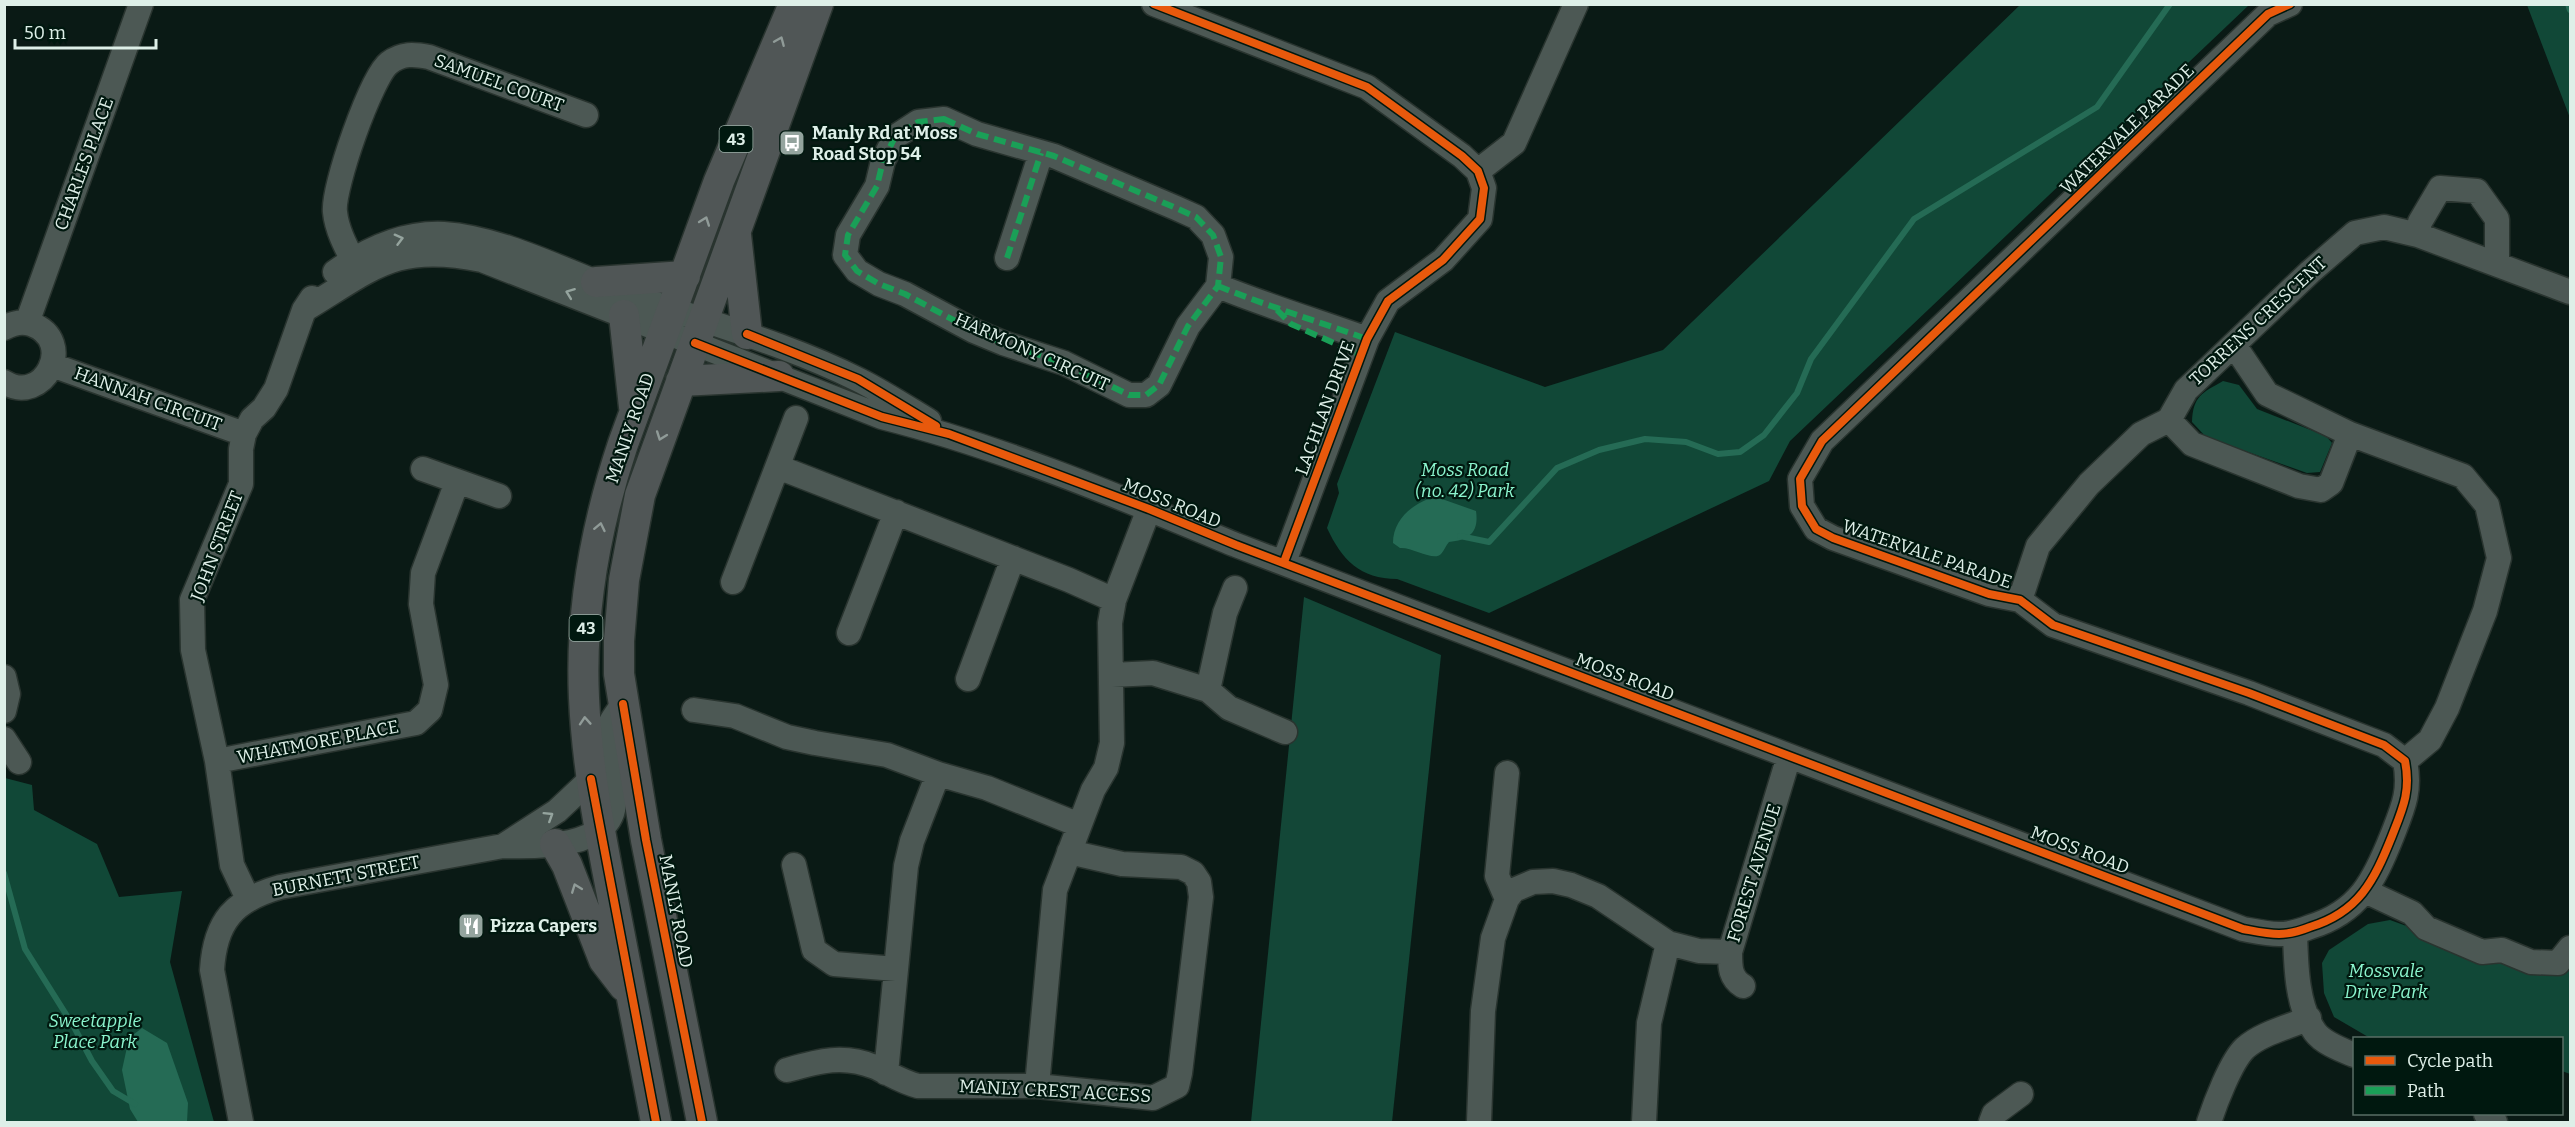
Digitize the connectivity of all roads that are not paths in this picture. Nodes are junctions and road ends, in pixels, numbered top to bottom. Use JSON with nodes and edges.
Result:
{"nodes":[{"id":1,"x":141,"y":4,"type":"edge"},
{"id":2,"x":794,"y":4,"type":"edge"},
{"id":3,"x":818,"y":4,"type":"edge"},
{"id":4,"x":1154,"y":4,"type":"edge"},
{"id":5,"x":1576,"y":4,"type":"edge"},
{"id":6,"x":2290,"y":4,"type":"edge"},
{"id":7,"x":586,"y":116,"type":"dead end"},
{"id":8,"x":1041,"y":153,"type":"junction"},
{"id":9,"x":1478,"y":171,"type":"junction"},
{"id":10,"x":736,"y":232,"type":"junction"},
{"id":11,"x":2418,"y":235,"type":"junction"},
{"id":12,"x":1008,"y":258,"type":"dead end"},
{"id":13,"x":2497,"y":264,"type":"junction"},
{"id":14,"x":357,"y":266,"type":"junction"},
{"id":15,"x":685,"y":276,"type":"junction"},
{"id":16,"x":596,"y":282,"type":"junction"},
{"id":17,"x":1218,"y":286,"type":"junction"},
{"id":18,"x":2571,"y":292,"type":"edge"},
{"id":19,"x":624,"y":315,"type":"junction"},
{"id":20,"x":668,"y":320,"type":"junction"},
{"id":21,"x":16,"y":325,"type":"edge"},
{"id":22,"x":699,"y":331,"type":"junction"},
{"id":23,"x":747,"y":334,"type":"junction"},
{"id":24,"x":2234,"y":345,"type":"junction"},
{"id":25,"x":1364,"y":347,"type":"junction"},
{"id":26,"x":52,"y":365,"type":"junction"},
{"id":27,"x":779,"y":376,"type":"junction"},
{"id":28,"x":681,"y":381,"type":"junction"},
{"id":29,"x":6,"y":386,"type":"edge"},
{"id":30,"x":634,"y":416,"type":"junction"},
{"id":31,"x":796,"y":418,"type":"dead end"},
{"id":32,"x":2169,"y":420,"type":"junction"},
{"id":33,"x":244,"y":434,"type":"junction"},
{"id":34,"x":949,"y":434,"type":"junction"},
{"id":35,"x":2350,"y":434,"type":"junction"},
{"id":36,"x":777,"y":466,"type":"junction"},
{"id":37,"x":423,"y":469,"type":"dead end"},
{"id":38,"x":457,"y":482,"type":"junction"},
{"id":39,"x":499,"y":496,"type":"dead end"},
{"id":40,"x":1149,"y":509,"type":"junction"},
{"id":41,"x":896,"y":512,"type":"junction"},
{"id":42,"x":1013,"y":558,"type":"junction"},
{"id":43,"x":1284,"y":562,"type":"junction"},
{"id":44,"x":733,"y":582,"type":"dead end"},
{"id":45,"x":1235,"y":588,"type":"dead end"},
{"id":46,"x":1114,"y":600,"type":"junction"},
{"id":47,"x":2020,"y":600,"type":"junction"},
{"id":48,"x":849,"y":633,"type":"dead end"},
{"id":49,"x":1112,"y":675,"type":"junction"},
{"id":50,"x":4,"y":677,"type":"edge"},
{"id":51,"x":968,"y":679,"type":"dead end"},
{"id":52,"x":1208,"y":690,"type":"junction"},
{"id":53,"x":623,"y":704,"type":"junction"},
{"id":54,"x":694,"y":710,"type":"dead end"},
{"id":55,"x":4,"y":711,"type":"edge"},
{"id":56,"x":1285,"y":732,"type":"dead end"},
{"id":57,"x":4,"y":740,"type":"edge"},
{"id":58,"x":1789,"y":756,"type":"junction"},
{"id":59,"x":217,"y":761,"type":"junction"},
{"id":60,"x":2405,"y":761,"type":"junction"},
{"id":61,"x":19,"y":762,"type":"dead end"},
{"id":62,"x":1507,"y":773,"type":"dead end"},
{"id":63,"x":938,"y":774,"type":"junction"},
{"id":64,"x":591,"y":779,"type":"junction"},
{"id":65,"x":1079,"y":825,"type":"junction"},
{"id":66,"x":599,"y":831,"type":"junction"},
{"id":67,"x":555,"y":844,"type":"junction"},
{"id":68,"x":502,"y":846,"type":"junction"},
{"id":69,"x":1070,"y":852,"type":"junction"},
{"id":70,"x":794,"y":865,"type":"dead end"},
{"id":71,"x":2365,"y":891,"type":"junction"},
{"id":72,"x":248,"y":899,"type":"junction"},
{"id":73,"x":1507,"y":899,"type":"junction"},
{"id":74,"x":2295,"y":932,"type":"junction"},
{"id":75,"x":1668,"y":943,"type":"junction"},
{"id":76,"x":2571,"y":948,"type":"edge"},
{"id":77,"x":1730,"y":952,"type":"junction"},
{"id":78,"x":896,"y":969,"type":"junction"},
{"id":79,"x":1743,"y":986,"type":"dead end"},
{"id":80,"x":631,"y":996,"type":"junction"},
{"id":81,"x":2308,"y":1018,"type":"junction"},
{"id":82,"x":2353,"y":1054,"type":"edge"},
{"id":83,"x":787,"y":1070,"type":"dead end"},
{"id":84,"x":886,"y":1073,"type":"junction"},
{"id":85,"x":1037,"y":1086,"type":"junction"},
{"id":86,"x":2021,"y":1094,"type":"dead end"},
{"id":87,"x":241,"y":1122,"type":"edge"},
{"id":88,"x":656,"y":1122,"type":"edge"},
{"id":89,"x":702,"y":1122,"type":"edge"},
{"id":90,"x":1479,"y":1122,"type":"edge"},
{"id":91,"x":1644,"y":1122,"type":"edge"},
{"id":92,"x":1991,"y":1122,"type":"edge"},
{"id":93,"x":2209,"y":1122,"type":"edge"}],
"edges":[{"from":1,"to":21,"type":"street","name":"CHARLES PLACE"},
{"from":15,"to":2,"type":"main road","name":"MANLY ROAD","number":"43","one_way":true},
{"from":3,"to":10,"type":"main road","name":"MANLY ROAD","number":"43"},
{"from":4,"to":9,"type":"street"},
{"from":5,"to":9,"type":"street"},
{"from":6,"to":47,"type":"street","name":"WATERVALE PARADE"},
{"from":7,"to":14,"type":"street","name":"SAMUEL COURT"},
{"from":8,"to":12,"type":"street"},
{"from":8,"to":17,"type":"street","name":"HARMONY CIRCUIT"},
{"from":8,"to":17,"type":"street","name":"HARMONY CIRCUIT"},
{"from":9,"to":25,"type":"street","name":"LACHLAN DRIVE"},
{"from":10,"to":22,"type":"main road","name":"MANLY ROAD","number":"43"},
{"from":10,"to":23,"type":"main road"},
{"from":11,"to":13,"type":"street","name":"TORRENS CRESCENT"},
{"from":11,"to":13,"type":"street"},
{"from":11,"to":24,"type":"street","name":"TORRENS CRESCENT"},
{"from":13,"to":18,"type":"street","name":"TORRENS CRESCENT"},
{"from":14,"to":16,"type":"street","one_way":true},
{"from":19,"to":14,"type":"street","one_way":true},
{"from":14,"to":33,"type":"street"},
{"from":15,"to":16,"type":"main road"},
{"from":15,"to":20,"type":"main road","name":"MANLY ROAD","number":"43"},
{"from":16,"to":20,"type":"street"},
{"from":17,"to":25,"type":"street"},
{"from":19,"to":20,"type":"street"},
{"from":19,"to":30,"type":"main road"},
{"from":20,"to":22,"type":"street"},
{"from":20,"to":30,"type":"main road","name":"MANLY ROAD","number":"43"},
{"from":21,"to":26,"type":"street"},
{"from":22,"to":23,"type":"street","name":"MOSS ROAD"},
{"from":22,"to":27,"type":"street","name":"MOSS ROAD"},
{"from":22,"to":28,"type":"main road","name":"MANLY ROAD","number":"43"},
{"from":23,"to":34,"type":"street","name":"MOSS ROAD"},
{"from":24,"to":32,"type":"street","name":"TORRENS CRESCENT"},
{"from":24,"to":35,"type":"street"},
{"from":25,"to":43,"type":"street","name":"LACHLAN DRIVE"},
{"from":26,"to":29,"type":"street"},
{"from":26,"to":33,"type":"street","name":"HANNAH CIRCUIT"},
{"from":27,"to":28,"type":"main road"},
{"from":27,"to":34,"type":"street","name":"MOSS ROAD"},
{"from":28,"to":53,"type":"main road","name":"MANLY ROAD","number":"43","one_way":true},
{"from":64,"to":30,"type":"main road","name":"MANLY ROAD","number":"43","one_way":true},
{"from":31,"to":36,"type":"street"},
{"from":32,"to":35,"type":"street"},
{"from":32,"to":47,"type":"street"},
{"from":33,"to":59,"type":"street","name":"JOHN STREET"},
{"from":34,"to":40,"type":"street","name":"MOSS ROAD"},
{"from":35,"to":60,"type":"street"},
{"from":36,"to":41,"type":"street"},
{"from":36,"to":44,"type":"street"},
{"from":37,"to":38,"type":"street"},
{"from":38,"to":39,"type":"street"},
{"from":38,"to":59,"type":"street","name":"WHATMORE PLACE"},
{"from":40,"to":43,"type":"street","name":"MOSS ROAD"},
{"from":40,"to":46,"type":"street"},
{"from":41,"to":42,"type":"street"},
{"from":41,"to":48,"type":"street"},
{"from":42,"to":46,"type":"street"},
{"from":42,"to":51,"type":"street"},
{"from":43,"to":58,"type":"street","name":"MOSS ROAD"},
{"from":45,"to":52,"type":"street"},
{"from":46,"to":49,"type":"street"},
{"from":47,"to":60,"type":"street","name":"WATERVALE PARADE"},
{"from":49,"to":52,"type":"street"},
{"from":49,"to":65,"type":"street"},
{"from":50,"to":55,"type":"street"},
{"from":52,"to":56,"type":"street"},
{"from":53,"to":66,"type":"street"},
{"from":53,"to":89,"type":"main road","name":"MANLY ROAD","number":"43"},
{"from":54,"to":63,"type":"street"},
{"from":57,"to":61,"type":"street"},
{"from":58,"to":74,"type":"street","name":"MOSS ROAD"},
{"from":58,"to":77,"type":"street","name":"FOREST AVENUE"},
{"from":59,"to":72,"type":"street","name":"JOHN STREET"},
{"from":60,"to":71,"type":"street"},
{"from":62,"to":73,"type":"street"},
{"from":63,"to":65,"type":"street"},
{"from":63,"to":78,"type":"street"},
{"from":64,"to":66,"type":"main road","name":"MANLY ROAD","number":"43"},
{"from":68,"to":64,"type":"street","name":"BURNETT STREET","one_way":true},
{"from":65,"to":69,"type":"street"},
{"from":66,"to":67,"type":"street","name":"BURNETT STREET"},
{"from":66,"to":80,"type":"main road","name":"MANLY ROAD","number":"43"},
{"from":67,"to":68,"type":"street","name":"BURNETT STREET"},
{"from":80,"to":67,"type":"main road","one_way":true},
{"from":68,"to":72,"type":"street","name":"BURNETT STREET"},
{"from":69,"to":85,"type":"street"},
{"from":69,"to":85,"type":"street","name":"MANLY CREST ACCESS"},
{"from":70,"to":78,"type":"street"},
{"from":71,"to":74,"type":"street"},
{"from":71,"to":76,"type":"street"},
{"from":72,"to":87,"type":"street","name":"BURNETT STREET"},
{"from":73,"to":75,"type":"street"},
{"from":73,"to":90,"type":"street"},
{"from":74,"to":81,"type":"street"},
{"from":75,"to":77,"type":"street"},
{"from":75,"to":91,"type":"street"},
{"from":77,"to":79,"type":"street","name":"FOREST AVENUE"},
{"from":78,"to":84,"type":"street"},
{"from":80,"to":88,"type":"main road","name":"MANLY ROAD","number":"43"},
{"from":81,"to":82,"type":"street"},
{"from":81,"to":93,"type":"street"},
{"from":83,"to":84,"type":"street","name":"MANLY CREST ACCESS"},
{"from":84,"to":85,"type":"street","name":"MANLY CREST ACCESS"},
{"from":86,"to":92,"type":"street"}]}
